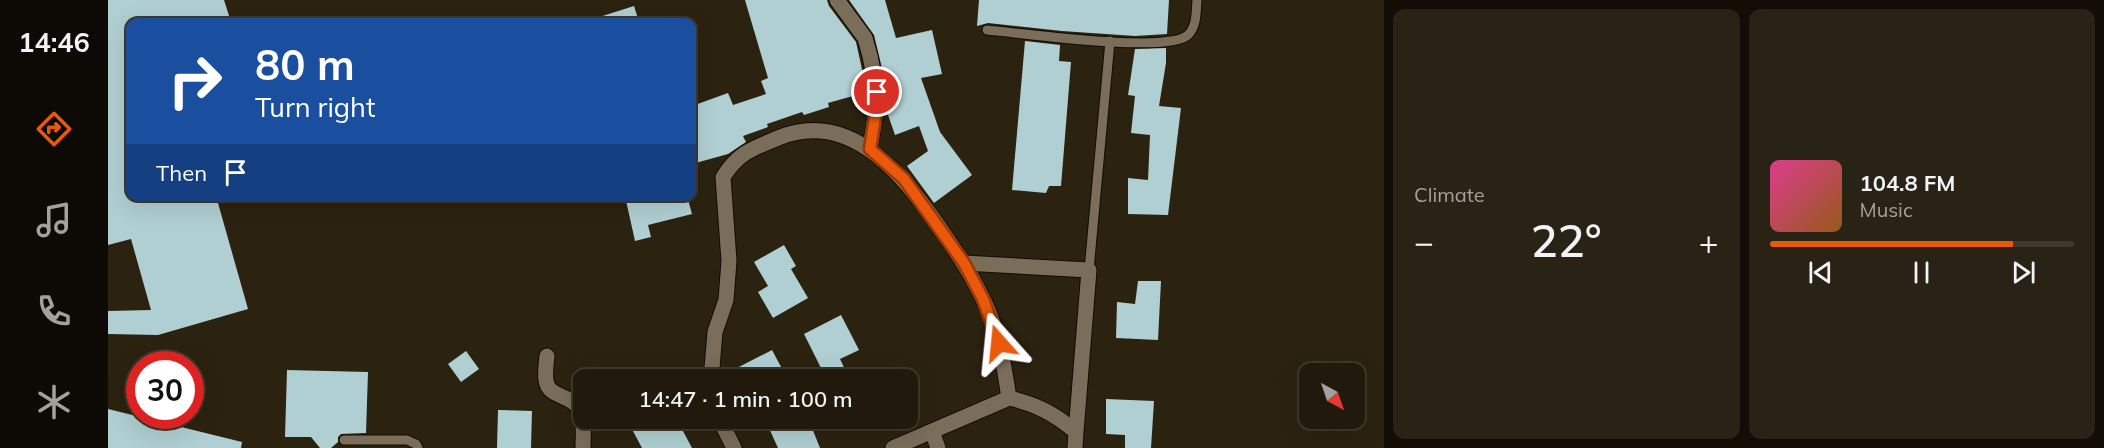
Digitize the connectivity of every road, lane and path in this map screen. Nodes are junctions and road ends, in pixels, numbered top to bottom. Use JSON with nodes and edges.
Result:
{"nodes":[{"id":1,"x":837,"y":0,"type":"edge"},
{"id":2,"x":1197,"y":0,"type":"edge"},
{"id":3,"x":987,"y":30,"type":"dead end"},
{"id":4,"x":1110,"y":41,"type":"junction"},
{"id":5,"x":870,"y":149,"type":"junction"},
{"id":6,"x":964,"y":263,"type":"junction"},
{"id":7,"x":1089,"y":270,"type":"junction"},
{"id":8,"x":547,"y":356,"type":"dead end"},
{"id":9,"x":712,"y":369,"type":"edge"},
{"id":10,"x":1009,"y":398,"type":"junction"},
{"id":11,"x":724,"y":429,"type":"edge"},
{"id":12,"x":932,"y":431,"type":"junction"},
{"id":13,"x":344,"y":440,"type":"dead end"},
{"id":14,"x":1075,"y":440,"type":"edge"},
{"id":15,"x":418,"y":448,"type":"edge"},
{"id":16,"x":583,"y":448,"type":"edge"},
{"id":17,"x":734,"y":448,"type":"edge"},
{"id":18,"x":893,"y":448,"type":"edge"},
{"id":19,"x":938,"y":448,"type":"edge"}],
"edges":[{"from":1,"to":5,"type":"street"},
{"from":2,"to":4,"type":"lane"},
{"from":3,"to":4,"type":"lane"},
{"from":4,"to":7,"type":"lane"},
{"from":5,"to":6,"type":"street"},
{"from":5,"to":9,"type":"street"},
{"from":6,"to":7,"type":"street"},
{"from":6,"to":10,"type":"street"},
{"from":7,"to":14,"type":"street"},
{"from":8,"to":16,"type":"street"},
{"from":10,"to":12,"type":"street"},
{"from":10,"to":14,"type":"street"},
{"from":11,"to":17,"type":"street"},
{"from":12,"to":18,"type":"street"},
{"from":12,"to":19,"type":"street"},
{"from":13,"to":15,"type":"lane"}]}
